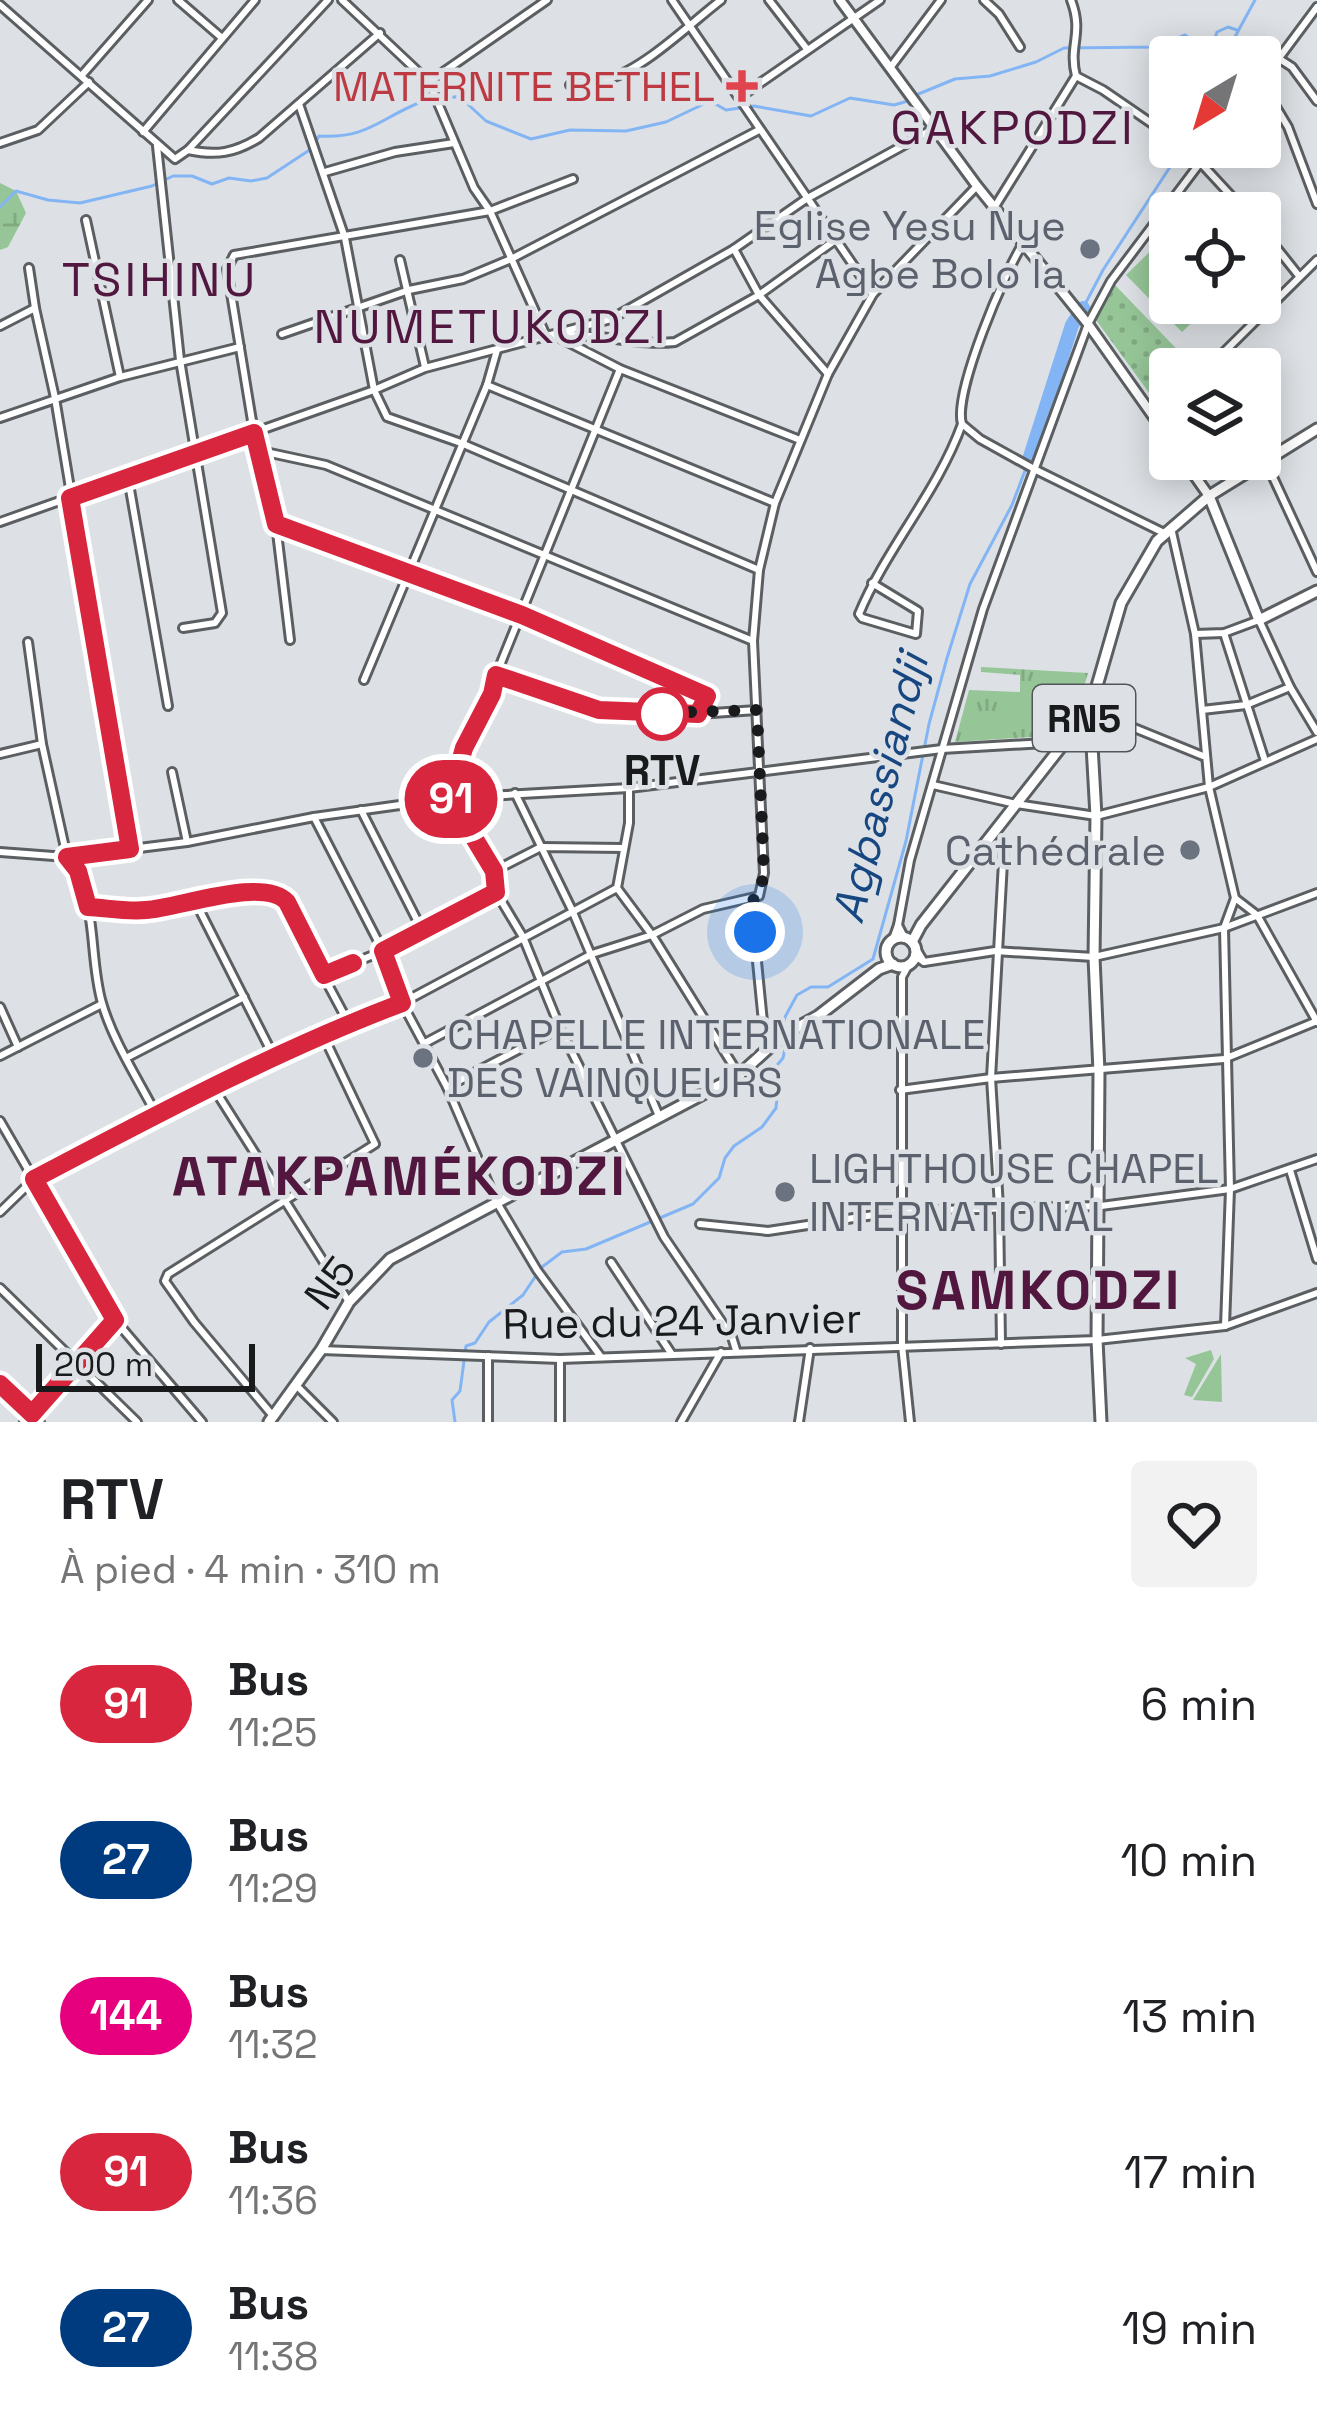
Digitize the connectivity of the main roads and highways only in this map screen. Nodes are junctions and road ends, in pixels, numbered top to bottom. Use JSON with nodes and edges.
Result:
{"nodes":[{"id":1,"x":1317,"y":429,"type":"edge"},
{"id":2,"x":1281,"y":450,"type":"edge"},
{"id":3,"x":1234,"y":480,"type":"edge"},
{"id":4,"x":1209,"y":496,"type":"junction"},
{"id":5,"x":1317,"y":591,"type":"edge"},
{"id":6,"x":1090,"y":710,"type":"junction"},
{"id":7,"x":903,"y":940,"type":"junction"},
{"id":8,"x":889,"y":958,"type":"junction"},
{"id":9,"x":785,"y":1035,"type":"joint"},
{"id":10,"x":271,"y":1419,"type":"edge"},
{"id":11,"x":1101,"y":1422,"type":"edge"}],
"edges":[{"from":1,"to":2,"type":"main road","name":"RN5"},
{"from":3,"to":4,"type":"main road","name":"RN5"},
{"from":4,"to":5,"type":"main road"},
{"from":4,"to":6,"type":"main road","name":"RN5","number":"RN5"},
{"from":6,"to":7,"type":"main road","name":"RN5","number":"RN5"},
{"from":6,"to":11,"type":"main road"},
{"from":7,"to":8,"type":"main road","name":"RN5"},
{"from":7,"to":8,"type":"main road"},
{"from":8,"to":9,"type":"main road","name":"RN5","number":"N5"},
{"from":9,"to":10,"type":"main road","name":"N5","number":"N5"}]}
